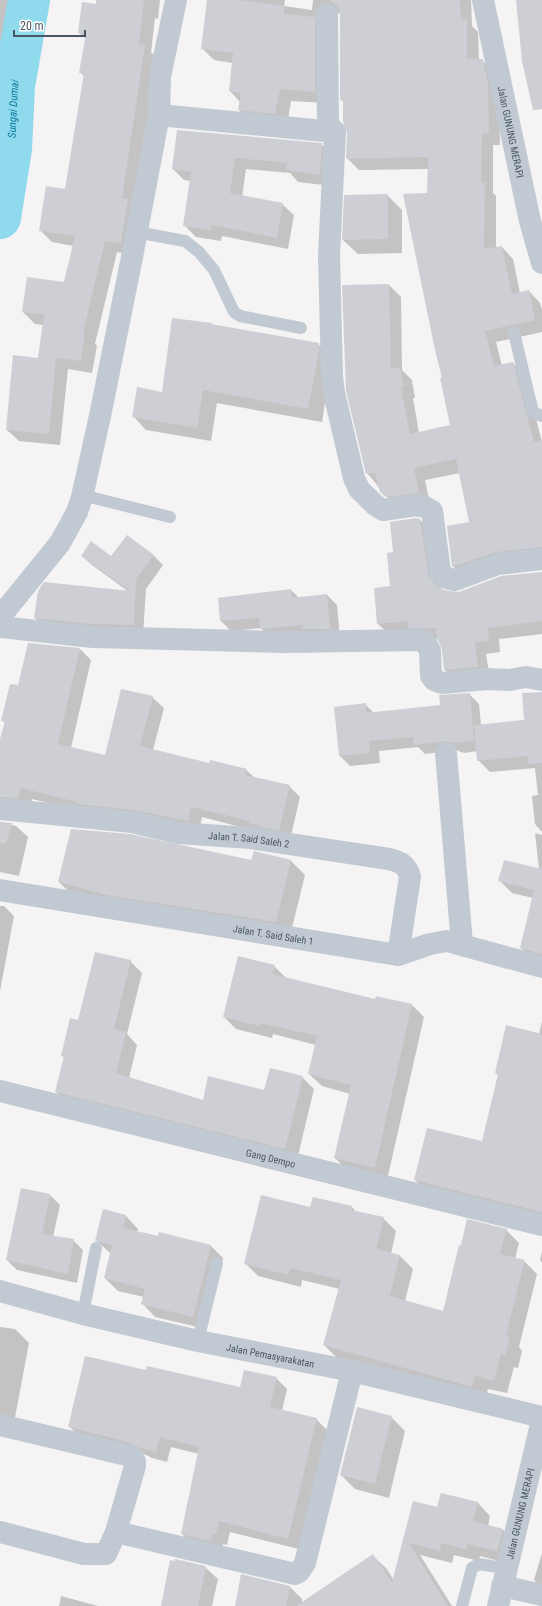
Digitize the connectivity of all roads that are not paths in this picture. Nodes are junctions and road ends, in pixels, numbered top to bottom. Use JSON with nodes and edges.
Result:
{"nodes":[{"id":1,"x":176,"y":0,"type":"edge"},
{"id":2,"x":483,"y":0,"type":"edge"},
{"id":3,"x":327,"y":14,"type":"dead end"},
{"id":4,"x":159,"y":115,"type":"junction"},
{"id":5,"x":335,"y":132,"type":"junction"},
{"id":6,"x":536,"y":220,"type":"edge"},
{"id":7,"x":136,"y":232,"type":"junction"},
{"id":8,"x":542,"y":262,"type":"edge"},
{"id":9,"x":301,"y":328,"type":"dead end"},
{"id":10,"x":514,"y":333,"type":"dead end"},
{"id":11,"x":542,"y":416,"type":"edge"},
{"id":12,"x":82,"y":495,"type":"junction"},
{"id":13,"x":170,"y":517,"type":"dead end"},
{"id":14,"x":542,"y":559,"type":"edge"},
{"id":15,"x":0,"y":617,"type":"edge"},
{"id":16,"x":0,"y":627,"type":"edge"},
{"id":17,"x":542,"y":680,"type":"edge"},
{"id":18,"x":446,"y":753,"type":"dead end"},
{"id":19,"x":0,"y":809,"type":"edge"},
{"id":20,"x":0,"y":890,"type":"edge"},
{"id":21,"x":462,"y":944,"type":"junction"},
{"id":22,"x":398,"y":955,"type":"junction"},
{"id":23,"x":542,"y":967,"type":"edge"},
{"id":24,"x":0,"y":1091,"type":"edge"},
{"id":25,"x":542,"y":1225,"type":"edge"},
{"id":26,"x":96,"y":1248,"type":"dead end"},
{"id":27,"x":217,"y":1263,"type":"dead end"},
{"id":28,"x":0,"y":1292,"type":"edge"},
{"id":29,"x":83,"y":1314,"type":"junction"},
{"id":30,"x":198,"y":1341,"type":"junction"},
{"id":31,"x":352,"y":1371,"type":"junction"},
{"id":32,"x":542,"y":1417,"type":"edge"},
{"id":33,"x":542,"y":1420,"type":"edge"},
{"id":34,"x":0,"y":1425,"type":"edge"},
{"id":35,"x":0,"y":1532,"type":"edge"},
{"id":36,"x":116,"y":1532,"type":"junction"},
{"id":37,"x":503,"y":1587,"type":"edge"},
{"id":38,"x":542,"y":1595,"type":"edge"},
{"id":39,"x":462,"y":1606,"type":"edge"}],
"edges":[{"from":1,"to":4,"type":"street"},
{"from":2,"to":6,"type":"street","name":"Jalan GUNUNG MERAPI"},
{"from":3,"to":5,"type":"street"},
{"from":4,"to":5,"type":"street"},
{"from":4,"to":7,"type":"street"},
{"from":5,"to":14,"type":"street"},
{"from":6,"to":8,"type":"street","name":"Jalan GUNUNG MERAPI"},
{"from":7,"to":9,"type":"lane"},
{"from":7,"to":12,"type":"street"},
{"from":10,"to":11,"type":"lane"},
{"from":12,"to":13,"type":"lane"},
{"from":12,"to":15,"type":"street"},
{"from":16,"to":17,"type":"street"},
{"from":18,"to":21,"type":"street"},
{"from":19,"to":22,"type":"street","name":"Jalan T. Said Saleh 2"},
{"from":20,"to":22,"type":"street","name":"Jalan T. Said Saleh 1"},
{"from":21,"to":22,"type":"street","name":"Jalan T. Said Saleh 1"},
{"from":21,"to":23,"type":"street","name":"Jalan T. Said Saleh 1"},
{"from":24,"to":25,"type":"street","name":"Gang Dempo"},
{"from":26,"to":29,"type":"lane"},
{"from":27,"to":30,"type":"lane"},
{"from":28,"to":29,"type":"street","name":"Jalan Pemasyarakatan"},
{"from":29,"to":30,"type":"street","name":"Jalan Pemasyarakatan"},
{"from":30,"to":31,"type":"street","name":"Jalan Pemasyarakatan"},
{"from":31,"to":32,"type":"street","name":"Jalan Pemasyarakatan"},
{"from":31,"to":36,"type":"street"},
{"from":33,"to":37,"type":"street","name":"Jalan GUNUNG MERAPI"},
{"from":34,"to":36,"type":"street"},
{"from":35,"to":36,"type":"street"},
{"from":37,"to":38,"type":"street"},
{"from":37,"to":39,"type":"lane"}]}
